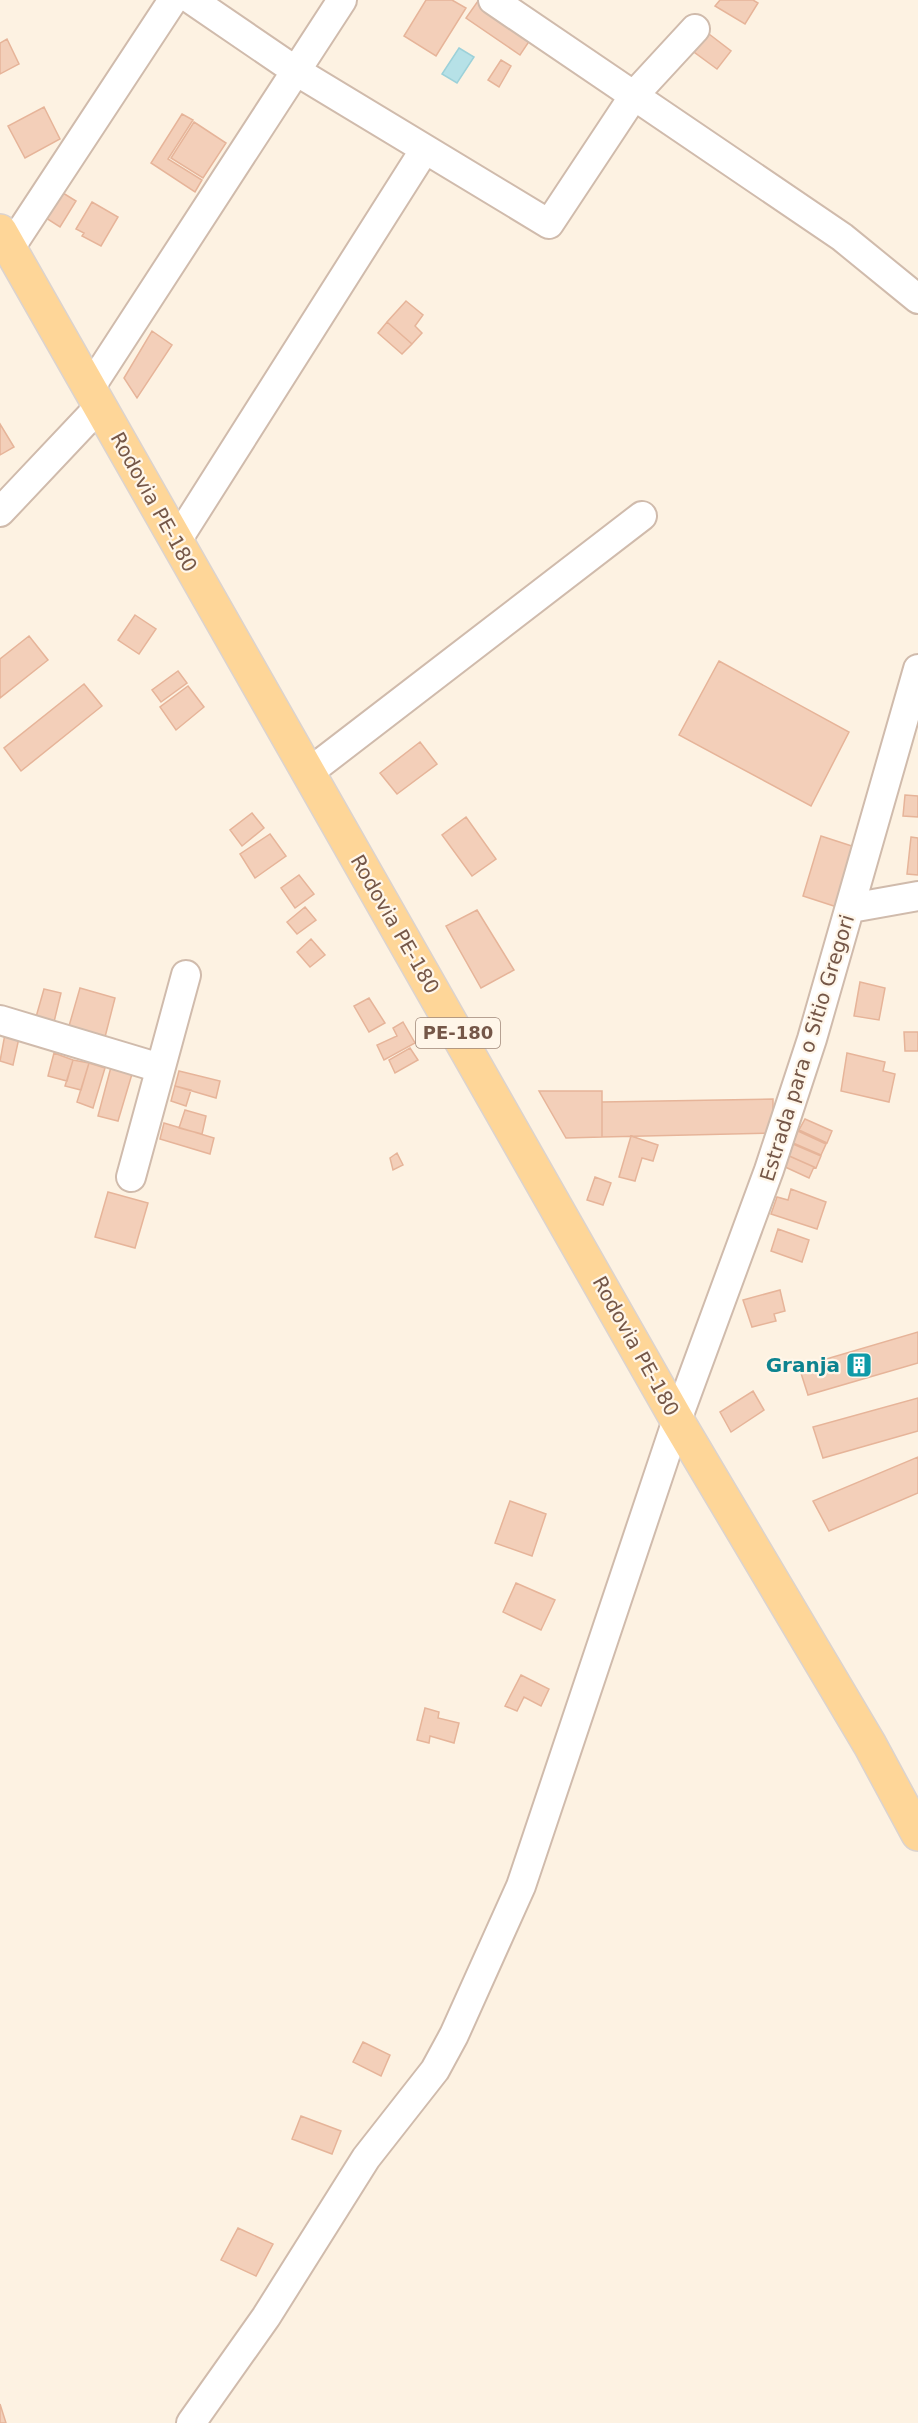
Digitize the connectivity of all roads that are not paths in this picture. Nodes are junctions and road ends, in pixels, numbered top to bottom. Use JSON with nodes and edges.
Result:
{"nodes":[{"id":1,"x":173,"y":0,"type":"edge"},
{"id":2,"x":192,"y":0,"type":"edge"},
{"id":3,"x":342,"y":0,"type":"edge"},
{"id":4,"x":493,"y":0,"type":"edge"},
{"id":5,"x":695,"y":29,"type":"dead end"},
{"id":6,"x":296,"y":71,"type":"junction"},
{"id":7,"x":634,"y":94,"type":"junction"},
{"id":8,"x":425,"y":149,"type":"junction"},
{"id":9,"x":5,"y":239,"type":"edge"},
{"id":10,"x":918,"y":299,"type":"edge"},
{"id":11,"x":95,"y":397,"type":"junction"},
{"id":12,"x":0,"y":512,"type":"edge"},
{"id":13,"x":642,"y":516,"type":"dead end"},
{"id":14,"x":176,"y":542,"type":"junction"},
{"id":15,"x":918,"y":669,"type":"edge"},
{"id":16,"x":308,"y":772,"type":"junction"},
{"id":17,"x":918,"y":896,"type":"edge"},
{"id":18,"x":851,"y":908,"type":"junction"},
{"id":19,"x":186,"y":975,"type":"dead end"},
{"id":20,"x":0,"y":1020,"type":"edge"},
{"id":21,"x":160,"y":1068,"type":"junction"},
{"id":22,"x":131,"y":1177,"type":"dead end"},
{"id":23,"x":677,"y":1420,"type":"junction"},
{"id":24,"x":918,"y":1834,"type":"edge"},
{"id":25,"x":191,"y":2423,"type":"edge"}],
"edges":[{"from":1,"to":9,"type":"street"},
{"from":2,"to":6,"type":"street"},
{"from":3,"to":6,"type":"street"},
{"from":4,"to":7,"type":"street"},
{"from":5,"to":7,"type":"street"},
{"from":6,"to":8,"type":"street"},
{"from":6,"to":11,"type":"street"},
{"from":7,"to":8,"type":"street"},
{"from":7,"to":10,"type":"street"},
{"from":8,"to":14,"type":"street"},
{"from":9,"to":11,"type":"main road","name":"Rodovia PE-180","number":"PE-180"},
{"from":11,"to":12,"type":"street"},
{"from":11,"to":14,"type":"main road","name":"Rodovia PE-180","number":"PE-180"},
{"from":13,"to":16,"type":"street"},
{"from":14,"to":16,"type":"main road","name":"Rodovia PE-180","number":"PE-180"},
{"from":15,"to":18,"type":"street","name":"Estrada para o Sitio Gregori"},
{"from":16,"to":23,"type":"main road","name":"Rodovia PE-180","number":"PE-180"},
{"from":17,"to":18,"type":"street"},
{"from":18,"to":23,"type":"street","name":"Estrada para o Sitio Gregori"},
{"from":19,"to":21,"type":"street"},
{"from":20,"to":21,"type":"street"},
{"from":21,"to":22,"type":"street"},
{"from":23,"to":24,"type":"main road","name":"Rodovia PE-180","number":"PE-180"},
{"from":23,"to":25,"type":"street","name":"Estrada para o Sitio Gregori"}]}
